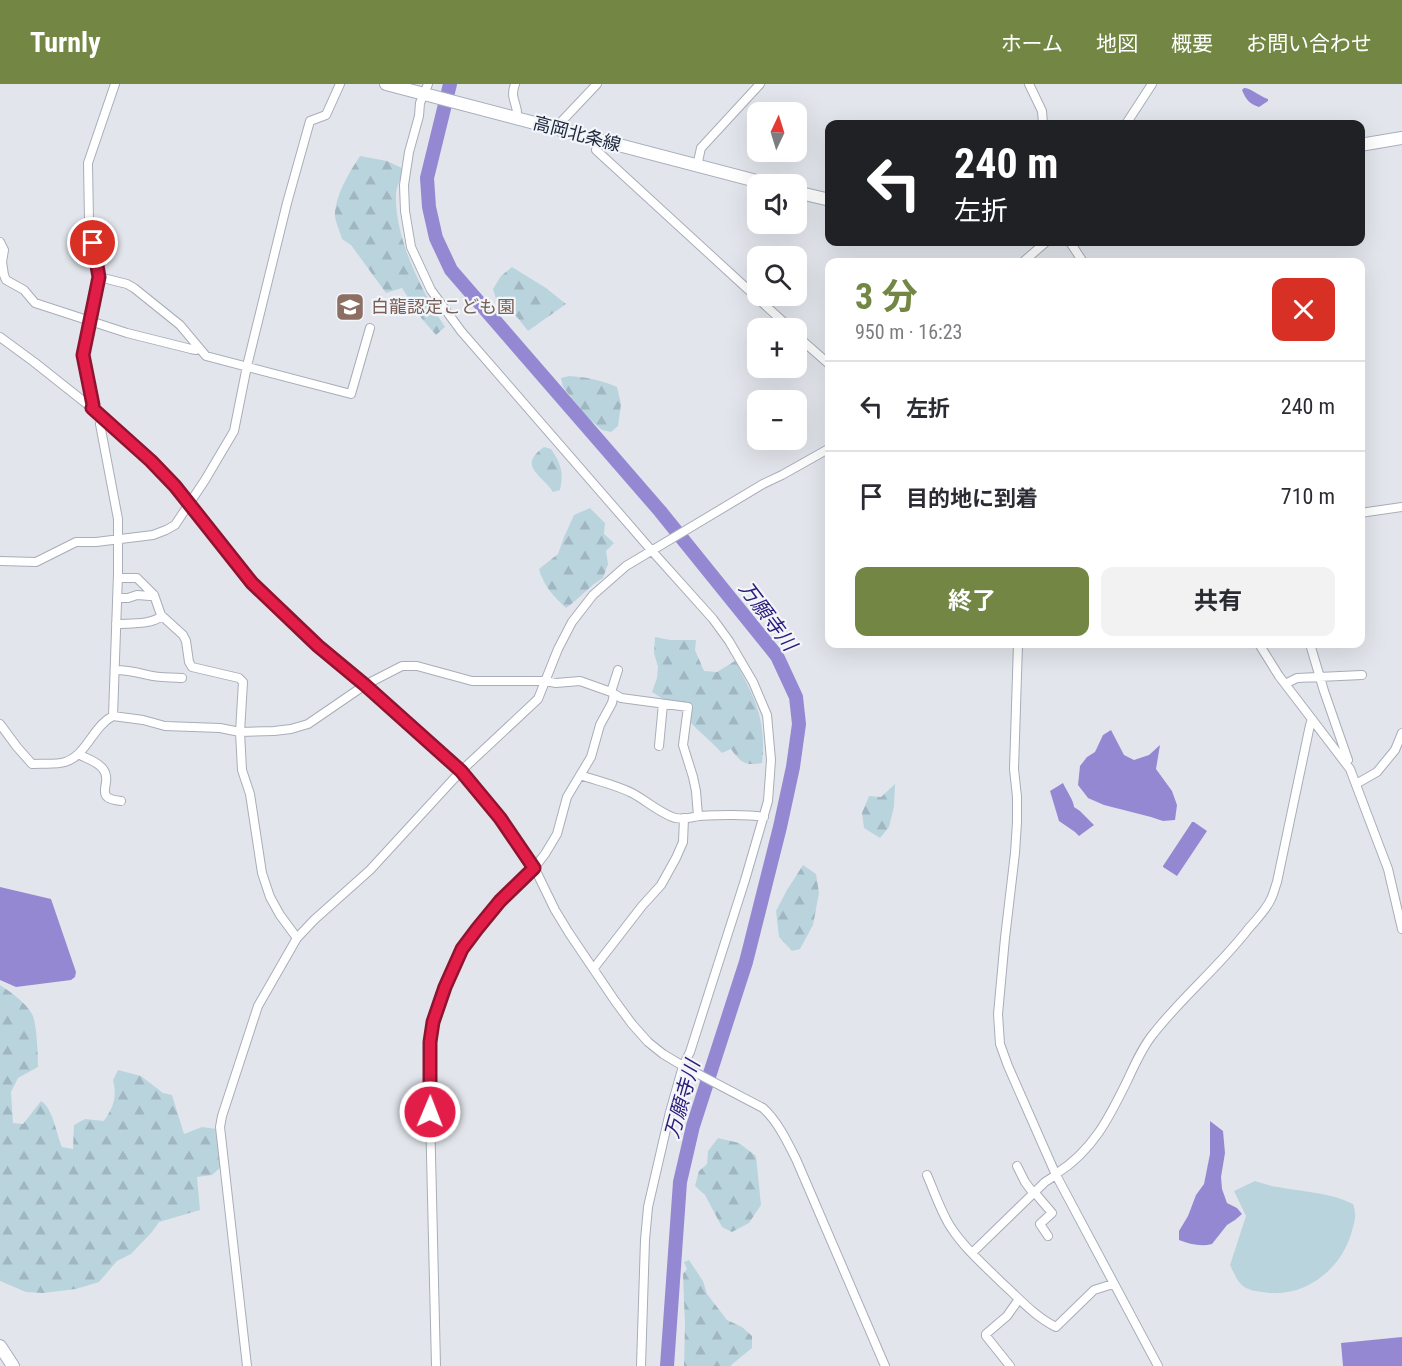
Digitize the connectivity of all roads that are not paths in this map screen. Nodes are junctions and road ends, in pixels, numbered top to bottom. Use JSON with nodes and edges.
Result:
{"nodes":[{"id":1,"x":115,"y":84,"type":"edge"},
{"id":2,"x":340,"y":84,"type":"edge"},
{"id":3,"x":386,"y":84,"type":"edge"},
{"id":4,"x":515,"y":84,"type":"edge"},
{"id":5,"x":597,"y":84,"type":"edge"},
{"id":6,"x":760,"y":84,"type":"edge"},
{"id":7,"x":1029,"y":84,"type":"edge"},
{"id":8,"x":1152,"y":84,"type":"edge"},
{"id":9,"x":427,"y":91,"type":"edge"},
{"id":10,"x":517,"y":118,"type":"junction"},
{"id":11,"x":1043,"y":120,"type":"edge"},
{"id":12,"x":1129,"y":120,"type":"edge"},
{"id":13,"x":558,"y":129,"type":"junction"},
{"id":14,"x":1402,"y":138,"type":"edge"},
{"id":15,"x":598,"y":140,"type":"junction"},
{"id":16,"x":1365,"y":144,"type":"edge"},
{"id":17,"x":697,"y":166,"type":"junction"},
{"id":18,"x":747,"y":179,"type":"edge"},
{"id":19,"x":807,"y":195,"type":"edge"},
{"id":20,"x":825,"y":199,"type":"edge"},
{"id":21,"x":0,"y":242,"type":"edge"},
{"id":22,"x":1041,"y":246,"type":"edge"},
{"id":23,"x":1028,"y":258,"type":"edge"},
{"id":24,"x":99,"y":277,"type":"junction"},
{"id":25,"x":778,"y":318,"type":"edge"},
{"id":26,"x":89,"y":321,"type":"junction"},
{"id":27,"x":370,"y":328,"type":"dead end"},
{"id":28,"x":0,"y":337,"type":"edge"},
{"id":29,"x":807,"y":345,"type":"edge"},
{"id":30,"x":199,"y":348,"type":"junction"},
{"id":31,"x":825,"y":361,"type":"edge"},
{"id":32,"x":247,"y":366,"type":"junction"},
{"id":33,"x":92,"y":408,"type":"junction"},
{"id":34,"x":104,"y":420,"type":"junction"},
{"id":35,"x":825,"y":450,"type":"edge"},
{"id":36,"x":189,"y":503,"type":"junction"},
{"id":37,"x":1402,"y":507,"type":"edge"},
{"id":38,"x":1365,"y":512,"type":"edge"},
{"id":39,"x":117,"y":540,"type":"junction"},
{"id":40,"x":653,"y":550,"type":"junction"},
{"id":41,"x":0,"y":561,"type":"edge"},
{"id":42,"x":118,"y":578,"type":"junction"},
{"id":43,"x":154,"y":595,"type":"junction"},
{"id":44,"x":117,"y":598,"type":"junction"},
{"id":45,"x":162,"y":616,"type":"junction"},
{"id":46,"x":116,"y":624,"type":"junction"},
{"id":47,"x":1018,"y":648,"type":"edge"},
{"id":48,"x":1262,"y":648,"type":"edge"},
{"id":49,"x":1311,"y":648,"type":"edge"},
{"id":50,"x":115,"y":670,"type":"junction"},
{"id":51,"x":618,"y":670,"type":"dead end"},
{"id":52,"x":1362,"y":675,"type":"dead end"},
{"id":53,"x":1320,"y":677,"type":"junction"},
{"id":54,"x":182,"y":678,"type":"dead end"},
{"id":55,"x":545,"y":681,"type":"junction"},
{"id":56,"x":1285,"y":684,"type":"junction"},
{"id":57,"x":365,"y":685,"type":"junction"},
{"id":58,"x":612,"y":693,"type":"junction"},
{"id":59,"x":663,"y":704,"type":"junction"},
{"id":60,"x":113,"y":716,"type":"junction"},
{"id":61,"x":1312,"y":719,"type":"junction"},
{"id":62,"x":0,"y":724,"type":"edge"},
{"id":63,"x":240,"y":732,"type":"junction"},
{"id":64,"x":1402,"y":733,"type":"edge"},
{"id":65,"x":659,"y":746,"type":"dead end"},
{"id":66,"x":1399,"y":749,"type":"edge"},
{"id":67,"x":78,"y":754,"type":"junction"},
{"id":68,"x":1346,"y":763,"type":"junction"},
{"id":69,"x":461,"y":771,"type":"junction"},
{"id":70,"x":580,"y":775,"type":"junction"},
{"id":71,"x":1356,"y":784,"type":"junction"},
{"id":72,"x":121,"y":801,"type":"dead end"},
{"id":73,"x":698,"y":816,"type":"junction"},
{"id":74,"x":764,"y":817,"type":"junction"},
{"id":75,"x":684,"y":818,"type":"junction"},
{"id":76,"x":534,"y":868,"type":"junction"},
{"id":77,"x":1402,"y":929,"type":"edge"},
{"id":78,"x":297,"y":938,"type":"junction"},
{"id":79,"x":594,"y":968,"type":"junction"},
{"id":80,"x":685,"y":1067,"type":"junction"},
{"id":81,"x":1017,"y":1166,"type":"dead end"},
{"id":82,"x":927,"y":1175,"type":"dead end"},
{"id":83,"x":1056,"y":1175,"type":"junction"},
{"id":84,"x":1034,"y":1193,"type":"junction"},
{"id":85,"x":1048,"y":1236,"type":"dead end"},
{"id":86,"x":972,"y":1253,"type":"junction"},
{"id":87,"x":1113,"y":1284,"type":"junction"},
{"id":88,"x":1019,"y":1299,"type":"junction"},
{"id":89,"x":0,"y":1346,"type":"edge"},
{"id":90,"x":13,"y":1366,"type":"edge"},
{"id":91,"x":247,"y":1366,"type":"edge"},
{"id":92,"x":436,"y":1366,"type":"edge"},
{"id":93,"x":641,"y":1366,"type":"edge"},
{"id":94,"x":885,"y":1366,"type":"edge"},
{"id":95,"x":1010,"y":1366,"type":"edge"},
{"id":96,"x":1158,"y":1366,"type":"edge"}],
"edges":[{"from":1,"to":24,"type":"street"},
{"from":2,"to":32,"type":"street"},
{"from":3,"to":9,"type":"main road","name":"高岡北条線"},
{"from":4,"to":10,"type":"street"},
{"from":5,"to":13,"type":"street"},
{"from":6,"to":17,"type":"street"},
{"from":7,"to":11,"type":"street"},
{"from":8,"to":12,"type":"street"},
{"from":9,"to":10,"type":"main road","name":"高岡北条線"},
{"from":9,"to":40,"type":"street"},
{"from":10,"to":13,"type":"main road","name":"高岡北条線"},
{"from":13,"to":15,"type":"main road","name":"高岡北条線"},
{"from":14,"to":16,"type":"main road"},
{"from":15,"to":17,"type":"main road","name":"高岡北条線"},
{"from":15,"to":25,"type":"street"},
{"from":17,"to":18,"type":"main road","name":"高岡北条線"},
{"from":19,"to":20,"type":"main road"},
{"from":21,"to":26,"type":"street"},
{"from":22,"to":23,"type":"street"},
{"from":24,"to":26,"type":"street"},
{"from":24,"to":30,"type":"street"},
{"from":26,"to":30,"type":"street"},
{"from":26,"to":33,"type":"street"},
{"from":27,"to":32,"type":"street"},
{"from":28,"to":33,"type":"street"},
{"from":29,"to":31,"type":"street"},
{"from":30,"to":32,"type":"street"},
{"from":32,"to":36,"type":"street"},
{"from":33,"to":34,"type":"street"},
{"from":34,"to":36,"type":"street"},
{"from":34,"to":39,"type":"street"},
{"from":35,"to":40,"type":"street"},
{"from":36,"to":39,"type":"street"},
{"from":36,"to":57,"type":"street"},
{"from":37,"to":38,"type":"street"},
{"from":39,"to":41,"type":"street"},
{"from":39,"to":42,"type":"street"},
{"from":40,"to":55,"type":"street"},
{"from":40,"to":74,"type":"street"},
{"from":42,"to":43,"type":"street"},
{"from":42,"to":44,"type":"street"},
{"from":43,"to":44,"type":"street"},
{"from":43,"to":45,"type":"street"},
{"from":44,"to":46,"type":"street"},
{"from":45,"to":46,"type":"street"},
{"from":45,"to":63,"type":"street"},
{"from":46,"to":50,"type":"street"},
{"from":47,"to":83,"type":"street"},
{"from":48,"to":56,"type":"street"},
{"from":49,"to":53,"type":"street"},
{"from":50,"to":54,"type":"street"},
{"from":50,"to":60,"type":"street"},
{"from":51,"to":58,"type":"street"},
{"from":52,"to":53,"type":"street"},
{"from":53,"to":56,"type":"street"},
{"from":53,"to":68,"type":"street"},
{"from":55,"to":57,"type":"street"},
{"from":55,"to":58,"type":"street"},
{"from":55,"to":69,"type":"street"},
{"from":56,"to":61,"type":"street"},
{"from":57,"to":63,"type":"street"},
{"from":57,"to":69,"type":"street"},
{"from":58,"to":59,"type":"street"},
{"from":58,"to":70,"type":"street"},
{"from":59,"to":65,"type":"street"},
{"from":59,"to":73,"type":"street"},
{"from":60,"to":63,"type":"street"},
{"from":60,"to":67,"type":"street"},
{"from":61,"to":68,"type":"street"},
{"from":61,"to":83,"type":"street"},
{"from":62,"to":67,"type":"street"},
{"from":63,"to":78,"type":"street"},
{"from":64,"to":66,"type":"street"},
{"from":66,"to":71,"type":"street"},
{"from":67,"to":72,"type":"street"},
{"from":68,"to":71,"type":"street"},
{"from":69,"to":76,"type":"street"},
{"from":69,"to":78,"type":"street"},
{"from":70,"to":75,"type":"street"},
{"from":70,"to":76,"type":"street"},
{"from":71,"to":77,"type":"street"},
{"from":73,"to":74,"type":"street"},
{"from":73,"to":75,"type":"street"},
{"from":74,"to":80,"type":"street"},
{"from":75,"to":79,"type":"street"},
{"from":76,"to":79,"type":"street"},
{"from":76,"to":92,"type":"street"},
{"from":78,"to":91,"type":"street"},
{"from":79,"to":80,"type":"street"},
{"from":80,"to":93,"type":"street"},
{"from":80,"to":94,"type":"street"},
{"from":81,"to":84,"type":"street"},
{"from":82,"to":86,"type":"street"},
{"from":83,"to":84,"type":"street"},
{"from":83,"to":87,"type":"street"},
{"from":84,"to":85,"type":"street"},
{"from":84,"to":86,"type":"street"},
{"from":86,"to":88,"type":"street"},
{"from":87,"to":88,"type":"street"},
{"from":87,"to":96,"type":"street"},
{"from":88,"to":95,"type":"street"},
{"from":89,"to":90,"type":"main road"}]}
